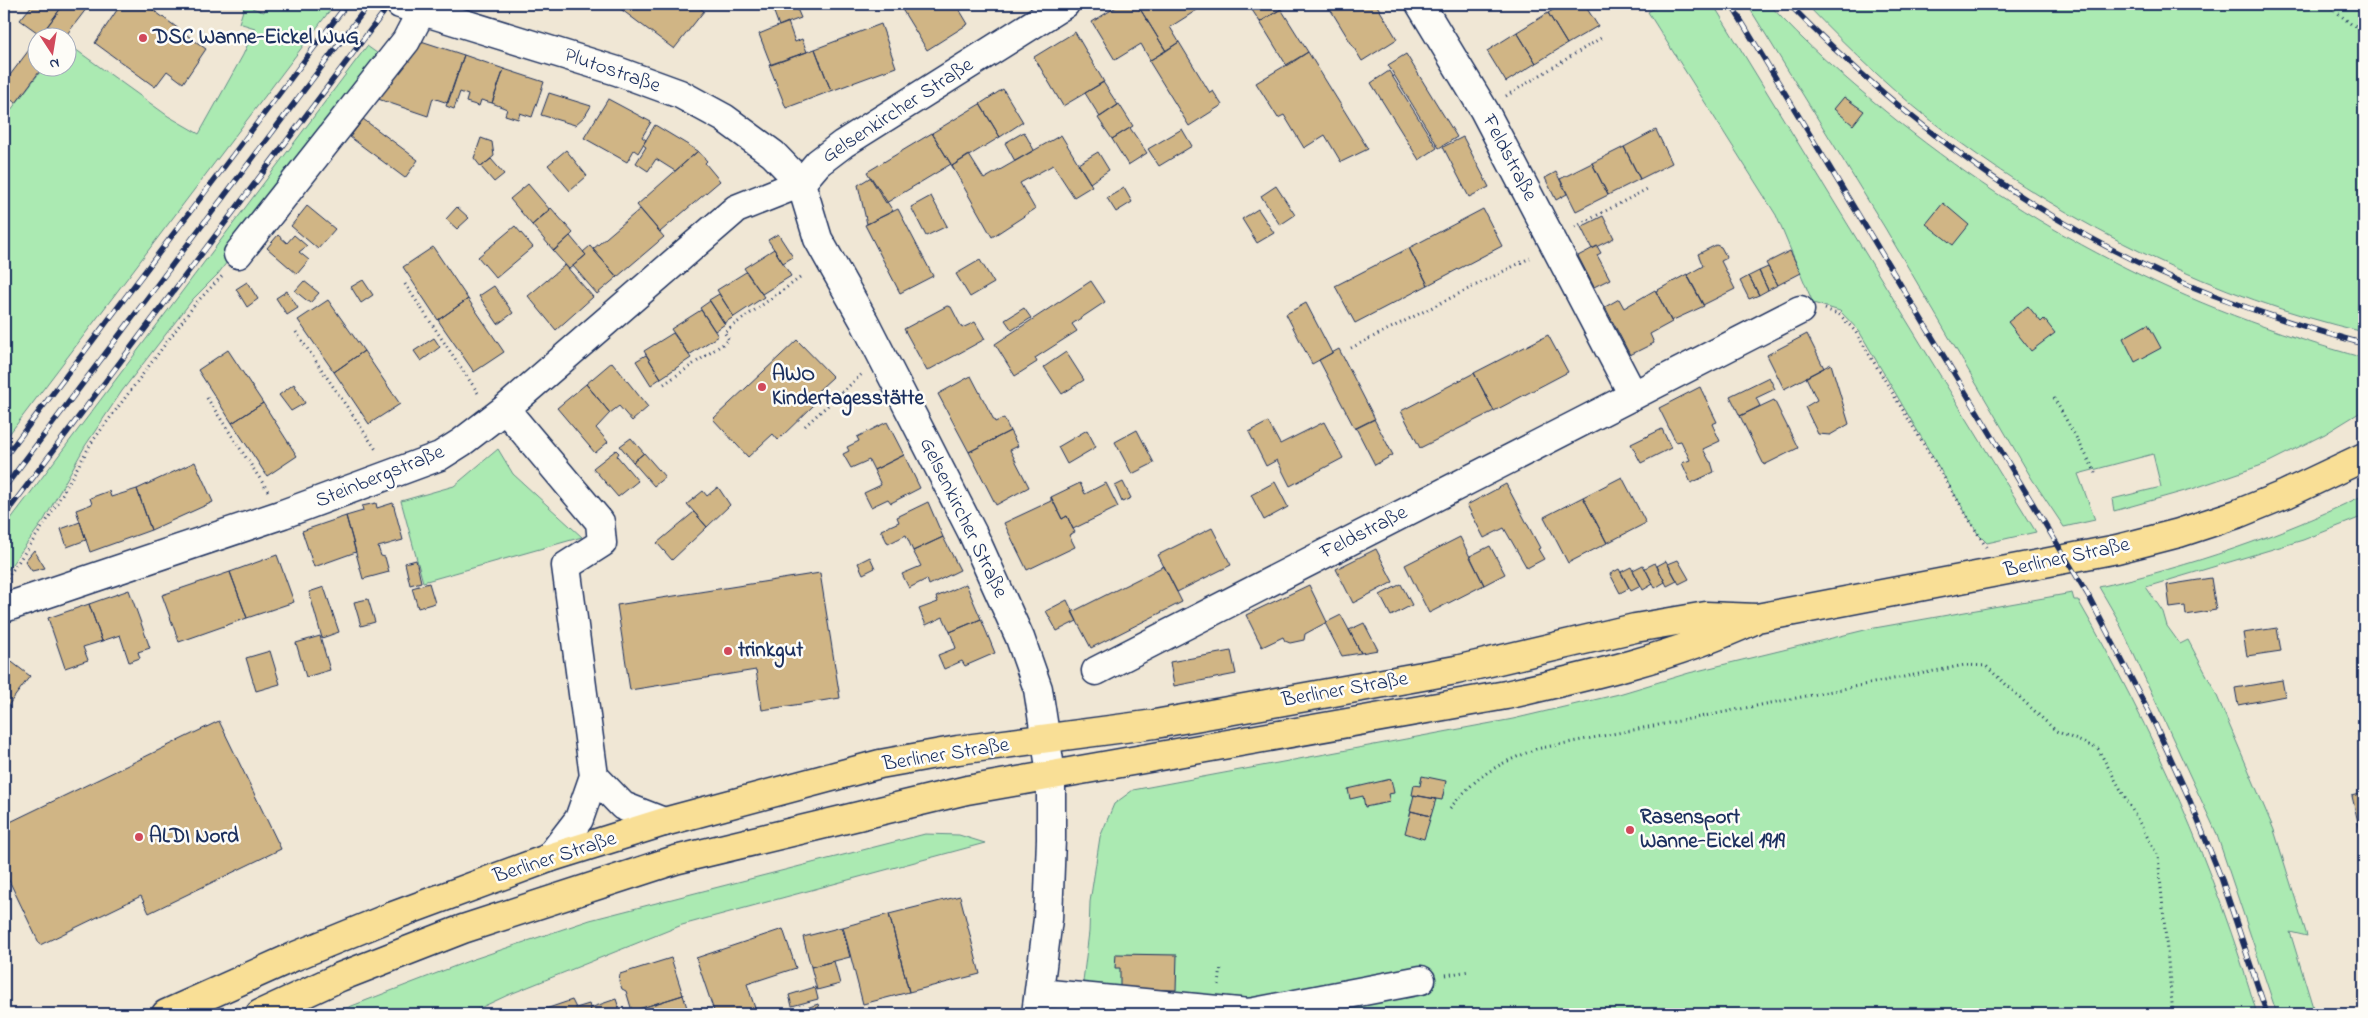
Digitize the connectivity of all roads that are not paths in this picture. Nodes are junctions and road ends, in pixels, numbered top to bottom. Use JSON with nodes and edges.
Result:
{"nodes":[{"id":1,"x":1065,"y":4,"type":"edge"},
{"id":2,"x":1420,"y":4,"type":"edge"},
{"id":3,"x":427,"y":8,"type":"edge"},
{"id":4,"x":801,"y":183,"type":"junction"},
{"id":5,"x":238,"y":254,"type":"road end"},
{"id":6,"x":1800,"y":310,"type":"road end"},
{"id":7,"x":1633,"y":395,"type":"junction"},
{"id":8,"x":499,"y":414,"type":"junction"},
{"id":9,"x":2364,"y":457,"type":"edge"},
{"id":10,"x":7,"y":607,"type":"edge"},
{"id":11,"x":1757,"y":618,"type":"junction"},
{"id":12,"x":1096,"y":671,"type":"dead end"},
{"id":13,"x":1046,"y":740,"type":"junction"},
{"id":14,"x":1050,"y":774,"type":"junction"},
{"id":15,"x":594,"y":776,"type":"junction"},
{"id":16,"x":664,"y":822,"type":"junction"},
{"id":17,"x":549,"y":858,"type":"junction"},
{"id":18,"x":1421,"y":980,"type":"dead end"},
{"id":19,"x":1038,"y":1004,"type":"edge"},
{"id":20,"x":166,"y":1014,"type":"edge"},
{"id":21,"x":260,"y":1014,"type":"edge"}],
"edges":[{"from":1,"to":4,"type":"street","name":"Gelsenkircher Straße"},
{"from":2,"to":7,"type":"street","name":"Feldstraße"},
{"from":3,"to":4,"type":"street","name":"Plutostraße"},
{"from":3,"to":5,"type":"street"},
{"from":4,"to":8,"type":"street","name":"Steinbergstraße"},
{"from":4,"to":13,"type":"street","name":"Gelsenkircher Straße"},
{"from":6,"to":7,"type":"street","name":"Feldstraße"},
{"from":7,"to":12,"type":"street","name":"Feldstraße"},
{"from":8,"to":10,"type":"street","name":"Steinbergstraße"},
{"from":8,"to":15,"type":"street"},
{"from":9,"to":11,"type":"main road","name":"Berliner Straße"},
{"from":11,"to":13,"type":"main road","name":"Berliner Straße"},
{"from":11,"to":14,"type":"main road","name":"Berliner Straße"},
{"from":13,"to":14,"type":"street","name":"Gelsenkircher Straße"},
{"from":13,"to":16,"type":"main road","name":"Berliner Straße"},
{"from":14,"to":19,"type":"street","name":"Gelsenkircher Straße"},
{"from":14,"to":21,"type":"main road","name":"Berliner Straße"},
{"from":15,"to":16,"type":"street"},
{"from":15,"to":17,"type":"street"},
{"from":16,"to":17,"type":"main road","name":"Berliner Straße"},
{"from":17,"to":20,"type":"main road","name":"Berliner Straße"},
{"from":18,"to":19,"type":"street"}]}
